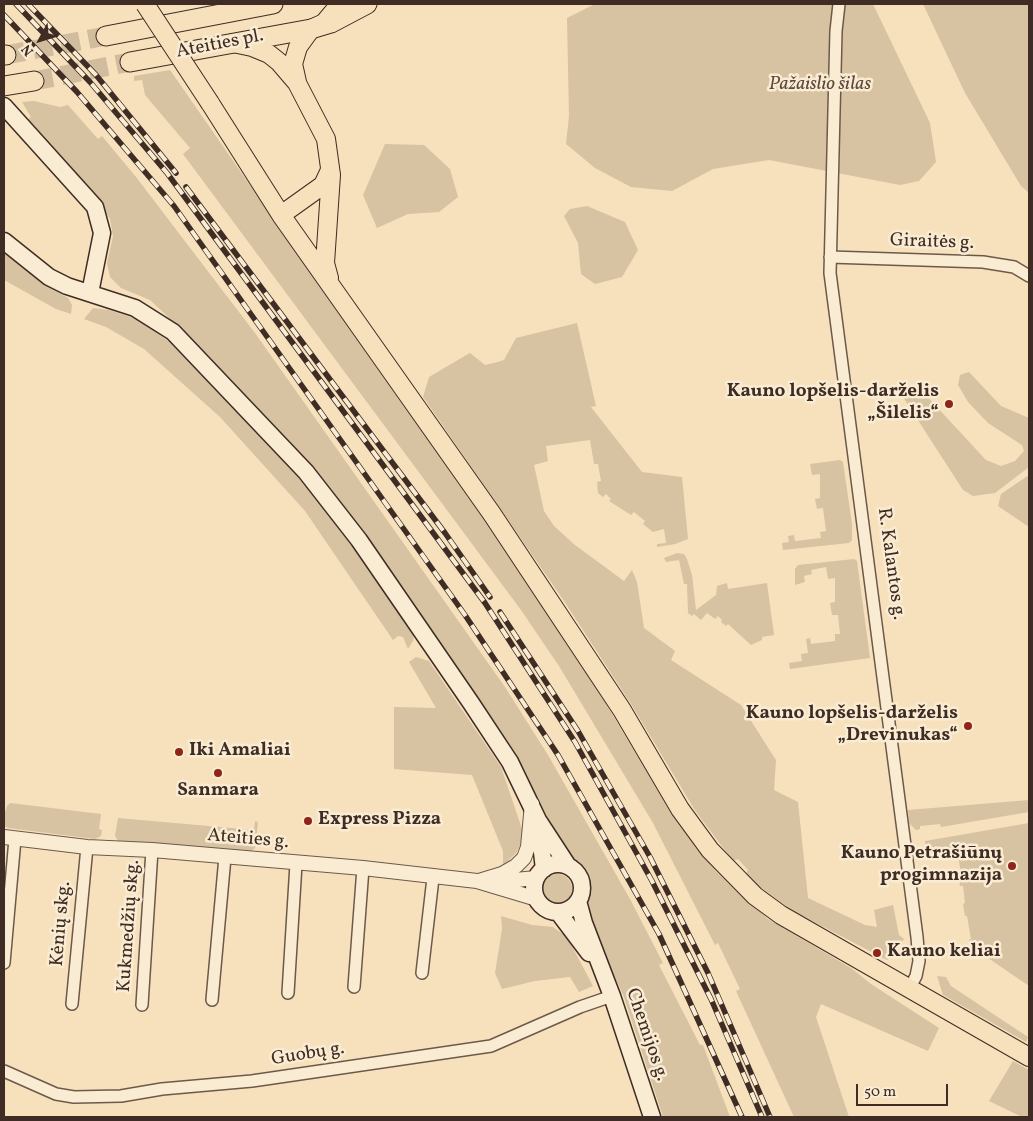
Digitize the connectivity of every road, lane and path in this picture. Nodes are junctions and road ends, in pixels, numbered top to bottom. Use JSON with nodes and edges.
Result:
{"nodes":[{"id":1,"x":145,"y":4,"type":"edge"},
{"id":2,"x":273,"y":4,"type":"edge"},
{"id":3,"x":340,"y":4,"type":"edge"},
{"id":4,"x":367,"y":4,"type":"edge"},
{"id":5,"x":839,"y":4,"type":"edge"},
{"id":6,"x":311,"y":29,"type":"junction"},
{"id":7,"x":106,"y":36,"type":"tunnel mouth"},
{"id":8,"x":232,"y":42,"type":"junction"},
{"id":9,"x":130,"y":62,"type":"tunnel mouth"},
{"id":10,"x":34,"y":80,"type":"tunnel mouth"},
{"id":11,"x":297,"y":83,"type":"junction"},
{"id":12,"x":4,"y":86,"type":"edge"},
{"id":13,"x":4,"y":106,"type":"edge"},
{"id":14,"x":331,"y":165,"type":"junction"},
{"id":15,"x":281,"y":215,"type":"junction"},
{"id":16,"x":4,"y":241,"type":"edge"},
{"id":17,"x":830,"y":257,"type":"junction"},
{"id":18,"x":1029,"y":276,"type":"edge"},
{"id":19,"x":333,"y":288,"type":"junction"},
{"id":20,"x":90,"y":294,"type":"junction"},
{"id":21,"x":532,"y":804,"type":"junction"},
{"id":22,"x":538,"y":820,"type":"junction"},
{"id":23,"x":9,"y":838,"type":"edge"},
{"id":24,"x":87,"y":847,"type":"junction"},
{"id":25,"x":152,"y":850,"type":"junction"},
{"id":26,"x":225,"y":857,"type":"junction"},
{"id":27,"x":296,"y":864,"type":"junction"},
{"id":28,"x":568,"y":866,"type":"junction"},
{"id":29,"x":362,"y":868,"type":"junction"},
{"id":30,"x":540,"y":874,"type":"junction"},
{"id":31,"x":433,"y":878,"type":"junction"},
{"id":32,"x":483,"y":882,"type":"junction"},
{"id":33,"x":537,"y":899,"type":"junction"},
{"id":34,"x":578,"y":901,"type":"junction"},
{"id":35,"x":558,"y":912,"type":"junction"},
{"id":36,"x":4,"y":964,"type":"edge"},
{"id":37,"x":599,"y":967,"type":"junction"},
{"id":38,"x":422,"y":973,"type":"dead end"},
{"id":39,"x":354,"y":987,"type":"dead end"},
{"id":40,"x":909,"y":989,"type":"junction"},
{"id":41,"x":288,"y":993,"type":"dead end"},
{"id":42,"x":612,"y":996,"type":"junction"},
{"id":43,"x":212,"y":1000,"type":"dead end"},
{"id":44,"x":72,"y":1004,"type":"dead end"},
{"id":45,"x":142,"y":1004,"type":"dead end"},
{"id":46,"x":1029,"y":1058,"type":"edge"},
{"id":47,"x":4,"y":1071,"type":"edge"},
{"id":48,"x":652,"y":1117,"type":"edge"}],
"edges":[{"from":1,"to":15,"type":"main road","bridge":true},
{"from":2,"to":7,"type":"highway","name":"Ateities pl."},
{"from":3,"to":6,"type":"main road"},
{"from":4,"to":6,"type":"highway","name":"Ateities pl."},
{"from":5,"to":17,"type":"street","name":"R. Kalantos g."},
{"from":6,"to":8,"type":"highway","name":"Ateities pl."},
{"from":6,"to":11,"type":"main road"},
{"from":8,"to":9,"type":"highway","name":"Ateities pl."},
{"from":8,"to":11,"type":"main road"},
{"from":10,"to":12,"type":"highway"},
{"from":11,"to":14,"type":"main road"},
{"from":13,"to":20,"type":"main road"},
{"from":14,"to":15,"type":"main road"},
{"from":14,"to":19,"type":"main road"},
{"from":15,"to":19,"type":"main road"},
{"from":16,"to":20,"type":"main road"},
{"from":17,"to":18,"type":"street","name":"Giraitės g."},
{"from":17,"to":40,"type":"street","name":"R. Kalantos g."},
{"from":19,"to":40,"type":"main road"},
{"from":20,"to":21,"type":"main road"},
{"from":21,"to":22,"type":"main road"},
{"from":21,"to":32,"type":"street"},
{"from":22,"to":28,"type":"main road"},
{"from":22,"to":30,"type":"main road"},
{"from":23,"to":24,"type":"street","name":"Ateities g."},
{"from":23,"to":36,"type":"street"},
{"from":24,"to":25,"type":"street","name":"Ateities g."},
{"from":24,"to":44,"type":"street","name":"Kėnių skg."},
{"from":25,"to":26,"type":"street","name":"Ateities g."},
{"from":25,"to":45,"type":"street","name":"Kukmedžių skg."},
{"from":26,"to":27,"type":"street","name":"Ateities g."},
{"from":26,"to":43,"type":"street"},
{"from":27,"to":29,"type":"street","name":"Ateities g."},
{"from":27,"to":41,"type":"street"},
{"from":28,"to":30,"type":"main road"},
{"from":28,"to":34,"type":"main road"},
{"from":29,"to":31,"type":"street","name":"Ateities g."},
{"from":29,"to":39,"type":"street"},
{"from":30,"to":32,"type":"street","name":"Ateities g."},
{"from":30,"to":33,"type":"main road"},
{"from":31,"to":32,"type":"street","name":"Ateities g."},
{"from":31,"to":38,"type":"street"},
{"from":32,"to":33,"type":"street","name":"Ateities g."},
{"from":33,"to":35,"type":"main road"},
{"from":34,"to":35,"type":"main road"},
{"from":34,"to":37,"type":"main road","name":"Chemijos g."},
{"from":35,"to":37,"type":"main road","name":"Chemijos g."},
{"from":37,"to":42,"type":"main road","name":"Chemijos g."},
{"from":40,"to":46,"type":"main road"},
{"from":42,"to":47,"type":"street","name":"Guobų g."},
{"from":42,"to":48,"type":"main road","name":"Chemijos g."}]}
